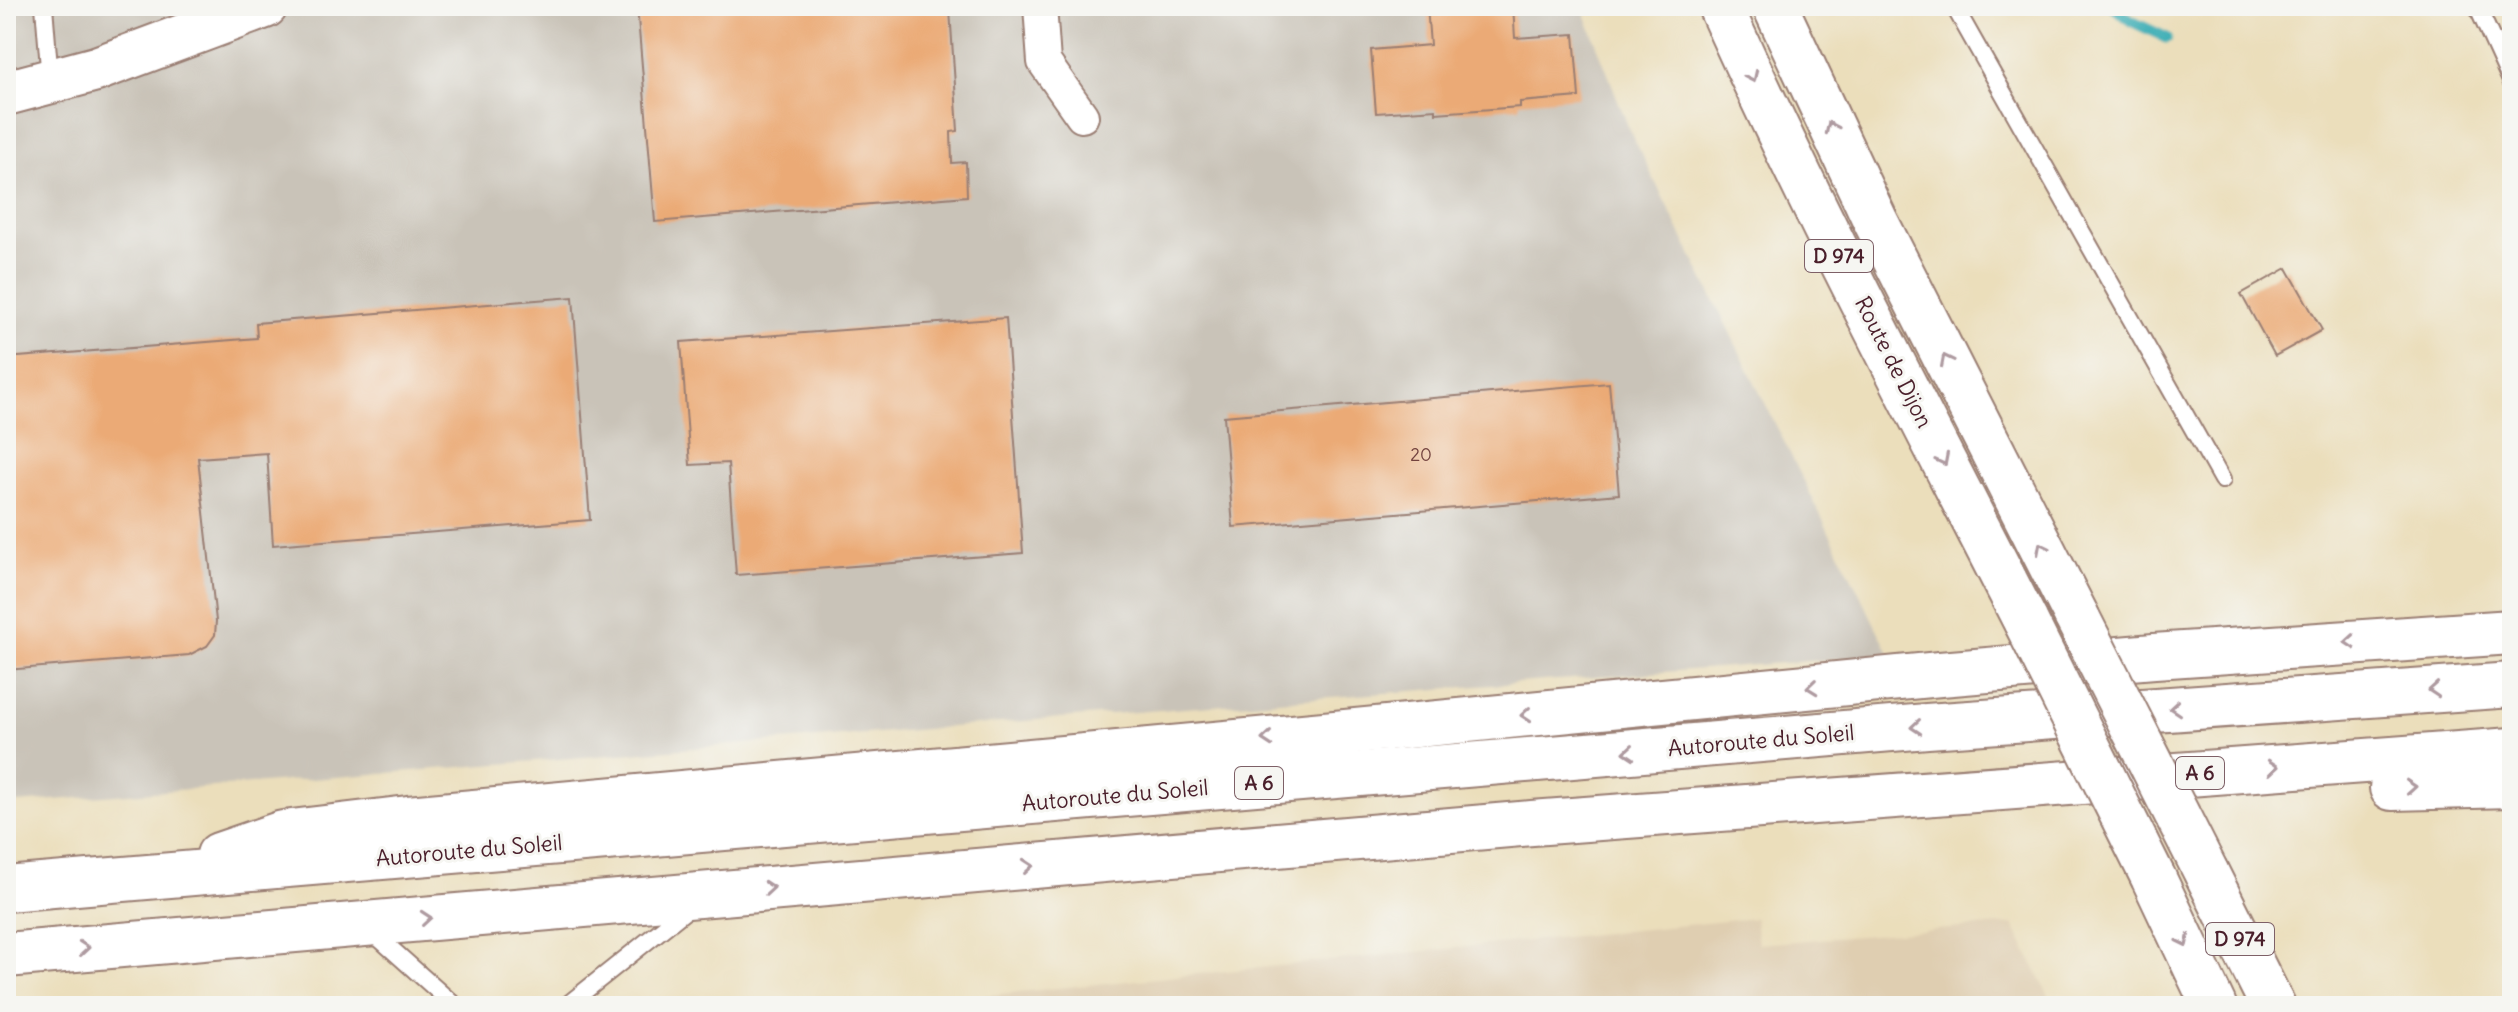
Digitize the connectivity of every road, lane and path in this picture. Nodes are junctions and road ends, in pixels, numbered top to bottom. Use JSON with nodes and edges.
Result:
{"nodes":[{"id":1,"x":44,"y":6,"type":"edge"},
{"id":2,"x":265,"y":6,"type":"edge"},
{"id":3,"x":1040,"y":6,"type":"edge"},
{"id":4,"x":1720,"y":6,"type":"edge"},
{"id":5,"x":1775,"y":6,"type":"edge"},
{"id":6,"x":1954,"y":6,"type":"edge"},
{"id":7,"x":2477,"y":6,"type":"edge"},
{"id":8,"x":50,"y":82,"type":"junction"},
{"id":9,"x":2512,"y":83,"type":"edge"},
{"id":10,"x":6,"y":93,"type":"edge"},
{"id":11,"x":1082,"y":116,"type":"dead end"},
{"id":12,"x":2222,"y":480,"type":"dead end"},
{"id":13,"x":2512,"y":632,"type":"edge"},
{"id":14,"x":2512,"y":685,"type":"edge"},
{"id":15,"x":2512,"y":750,"type":"edge"},
{"id":16,"x":2512,"y":785,"type":"edge"},
{"id":17,"x":1888,"y":795,"type":"junction"},
{"id":18,"x":158,"y":876,"type":"junction"},
{"id":19,"x":6,"y":889,"type":"edge"},
{"id":20,"x":706,"y":893,"type":"junction"},
{"id":21,"x":362,"y":924,"type":"junction"},
{"id":22,"x":6,"y":955,"type":"edge"},
{"id":23,"x":455,"y":1006,"type":"edge"},
{"id":24,"x":566,"y":1006,"type":"edge"},
{"id":25,"x":2214,"y":1006,"type":"edge"},
{"id":26,"x":2273,"y":1006,"type":"edge"}],
"edges":[{"from":1,"to":8,"type":"lane"},
{"from":2,"to":8,"type":"main road"},
{"from":3,"to":11,"type":"street"},
{"from":4,"to":25,"type":"main road","name":"Route de Dijon","number":"D 974","one_way":true,"bridge":true},
{"from":26,"to":5,"type":"main road","number":"D 974","one_way":true,"bridge":true},
{"from":6,"to":12,"type":"lane"},
{"from":7,"to":9,"type":"lane"},
{"from":8,"to":10,"type":"main road"},
{"from":13,"to":18,"type":"main road","one_way":true},
{"from":14,"to":18,"type":"main road","name":"Autoroute du Soleil","number":"A 6","one_way":true},
{"from":17,"to":15,"type":"main road","number":"A 6","one_way":true},
{"from":17,"to":16,"type":"main road","one_way":true},
{"from":20,"to":17,"type":"main road","number":"A 6","one_way":true},
{"from":18,"to":19,"type":"main road","name":"Autoroute du Soleil","number":"A 6"},
{"from":21,"to":20,"type":"main road","number":"A 6","one_way":true},
{"from":20,"to":24,"type":"lane"},
{"from":22,"to":21,"type":"main road","number":"A 6","one_way":true},
{"from":21,"to":23,"type":"lane"}]}
